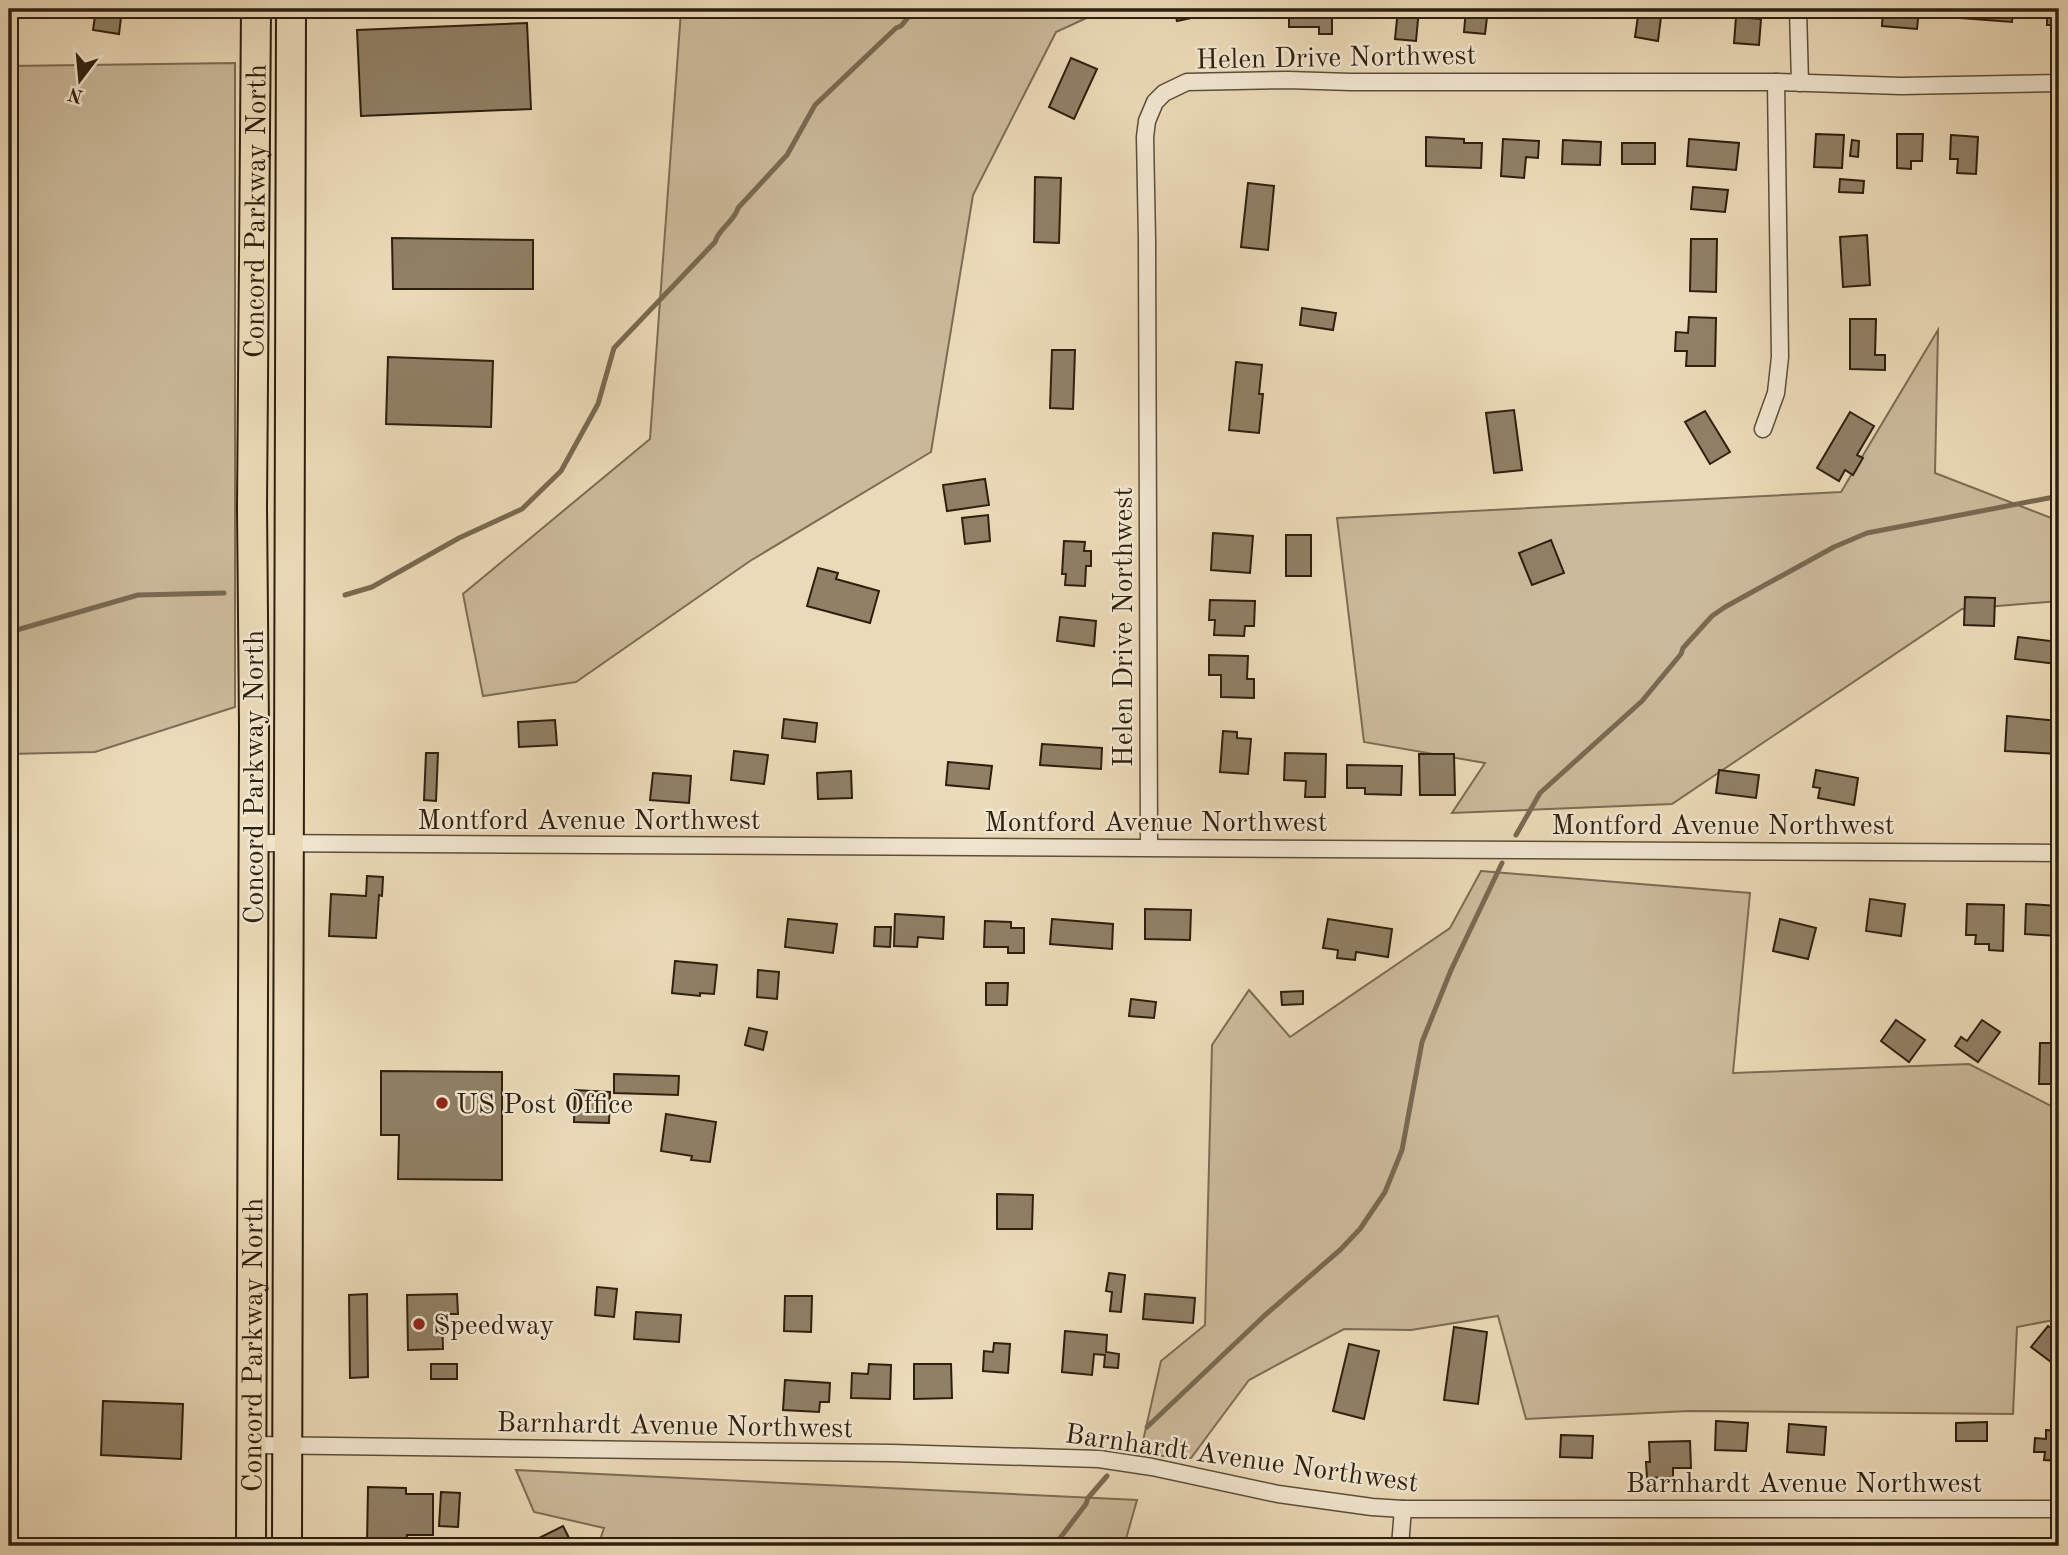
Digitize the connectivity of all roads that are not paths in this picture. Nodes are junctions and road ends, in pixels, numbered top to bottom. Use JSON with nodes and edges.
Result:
{"nodes":[{"id":1,"x":256,"y":9,"type":"edge"},
{"id":2,"x":292,"y":9,"type":"edge"},
{"id":3,"x":1798,"y":9,"type":"edge"},
{"id":4,"x":1776,"y":82,"type":"junction"},
{"id":5,"x":1800,"y":82,"type":"junction"},
{"id":6,"x":2059,"y":83,"type":"edge"},
{"id":7,"x":1763,"y":429,"type":"dead end"},
{"id":8,"x":253,"y":843,"type":"junction"},
{"id":9,"x":290,"y":845,"type":"junction"},
{"id":10,"x":1149,"y":847,"type":"junction"},
{"id":11,"x":2059,"y":853,"type":"edge"},
{"id":12,"x":250,"y":1445,"type":"junction"},
{"id":13,"x":287,"y":1446,"type":"junction"},
{"id":14,"x":1404,"y":1509,"type":"junction"},
{"id":15,"x":2059,"y":1509,"type":"edge"},
{"id":16,"x":251,"y":1546,"type":"edge"},
{"id":17,"x":287,"y":1546,"type":"edge"},
{"id":18,"x":1400,"y":1546,"type":"edge"}],
"edges":[{"from":1,"to":8,"type":"highway","name":"Concord Parkway North"},
{"from":2,"to":9,"type":"highway","name":"Concord Parkway North"},
{"from":3,"to":5,"type":"street"},
{"from":4,"to":5,"type":"street","name":"Helen Drive Northwest"},
{"from":4,"to":7,"type":"street"},
{"from":4,"to":10,"type":"street","name":"Helen Drive Northwest"},
{"from":5,"to":6,"type":"street","name":"Helen Drive Northwest"},
{"from":8,"to":9,"type":"street","name":"Montford Avenue Northwest"},
{"from":8,"to":12,"type":"highway","name":"Concord Parkway North"},
{"from":9,"to":10,"type":"street","name":"Montford Avenue Northwest"},
{"from":9,"to":13,"type":"highway","name":"Concord Parkway North"},
{"from":10,"to":11,"type":"street","name":"Montford Avenue Northwest"},
{"from":12,"to":13,"type":"street","name":"Barnhardt Avenue Northwest"},
{"from":12,"to":16,"type":"highway","name":"Concord Parkway North"},
{"from":13,"to":14,"type":"street","name":"Barnhardt Avenue Northwest"},
{"from":13,"to":17,"type":"highway","name":"Concord Parkway North"},
{"from":14,"to":15,"type":"street","name":"Barnhardt Avenue Northwest"},
{"from":14,"to":18,"type":"street"}]}
